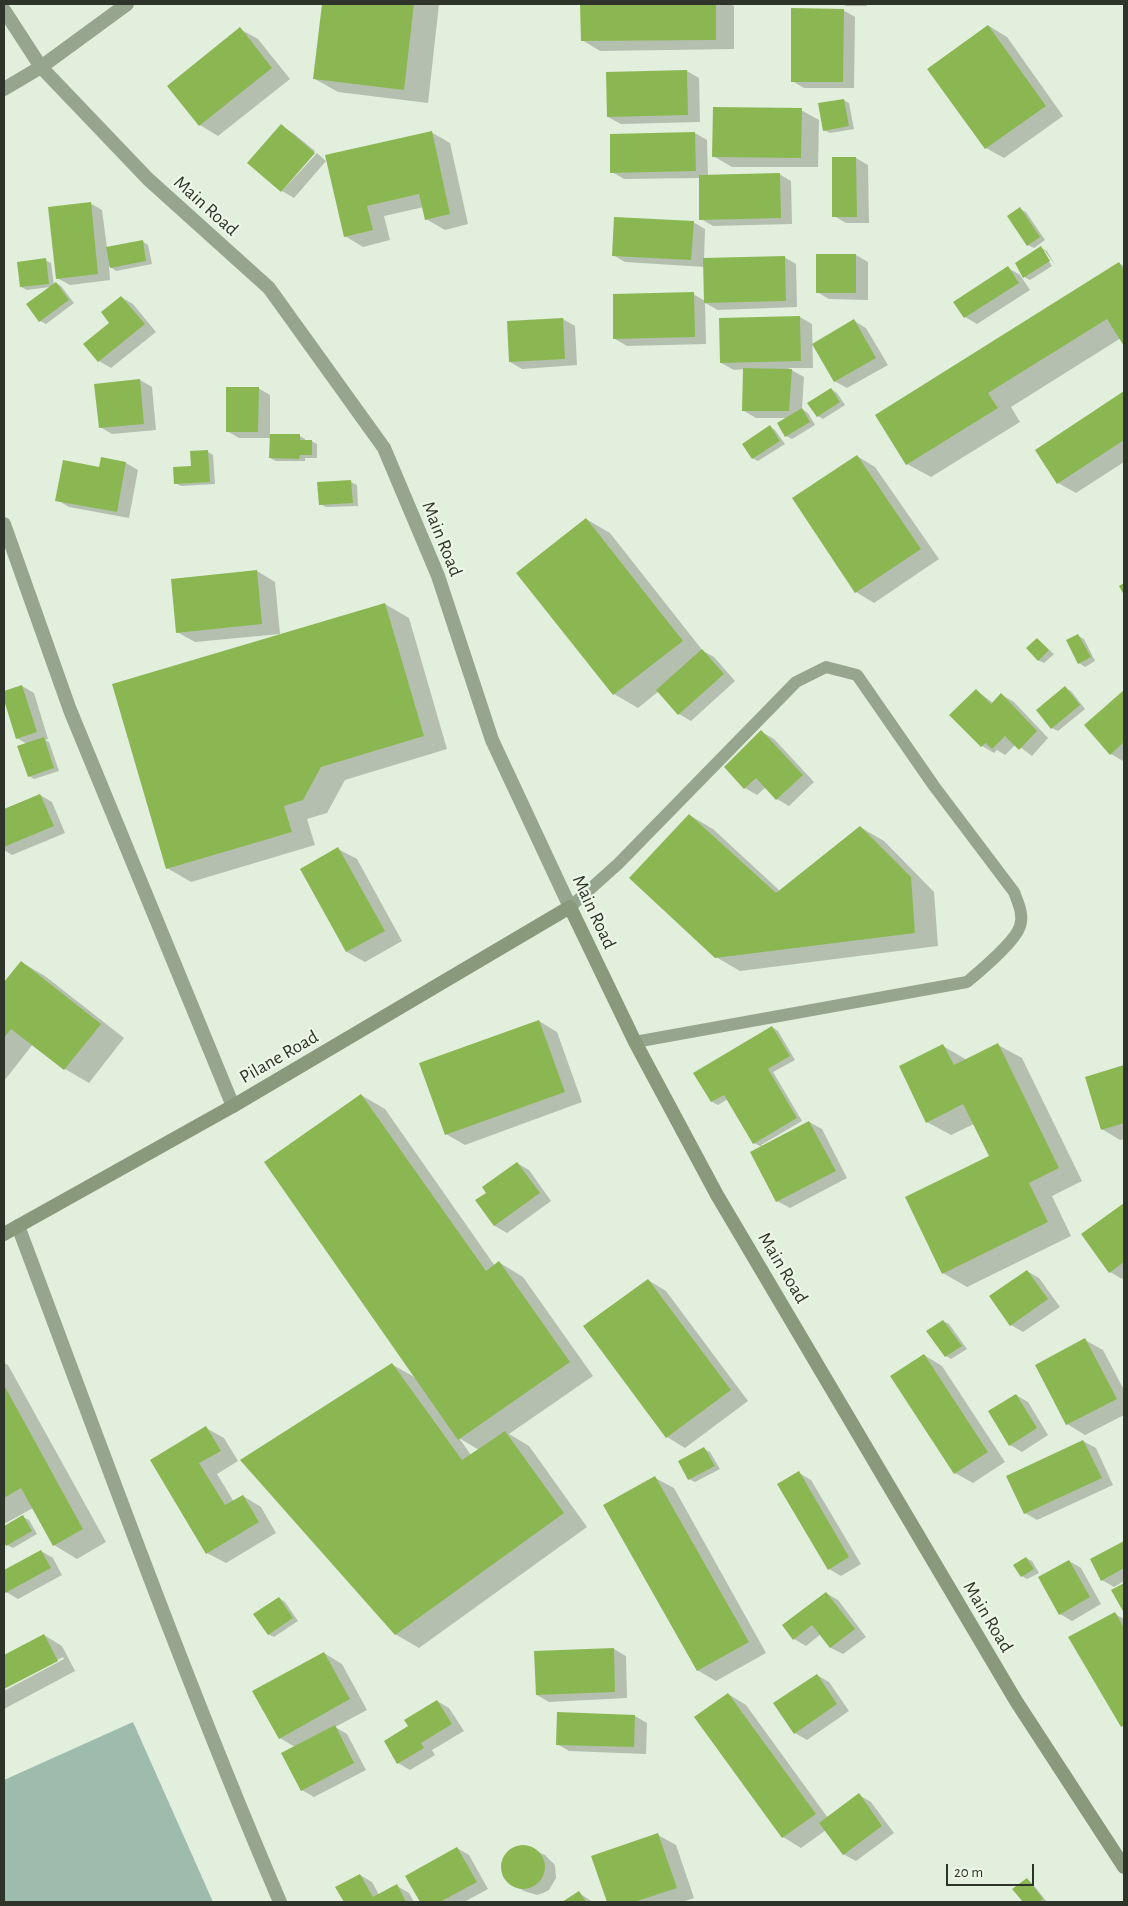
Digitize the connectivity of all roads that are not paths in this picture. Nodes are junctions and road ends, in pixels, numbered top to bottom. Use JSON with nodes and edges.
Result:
{"nodes":[{"id":1,"x":127,"y":4,"type":"edge"},
{"id":2,"x":4,"y":10,"type":"edge"},
{"id":3,"x":41,"y":67,"type":"junction"},
{"id":4,"x":4,"y":89,"type":"edge"},
{"id":5,"x":4,"y":524,"type":"edge"},
{"id":6,"x":570,"y":907,"type":"junction"},
{"id":7,"x":635,"y":1042,"type":"junction"},
{"id":8,"x":233,"y":1106,"type":"junction"},
{"id":9,"x":18,"y":1226,"type":"junction"},
{"id":10,"x":4,"y":1234,"type":"edge"},
{"id":11,"x":1124,"y":1867,"type":"edge"},
{"id":12,"x":280,"y":1902,"type":"edge"}],
"edges":[{"from":1,"to":3,"type":"street"},
{"from":2,"to":3,"type":"street","name":"Main Road"},
{"from":3,"to":4,"type":"street"},
{"from":3,"to":6,"type":"street","name":"Main Road"},
{"from":5,"to":8,"type":"street"},
{"from":6,"to":7,"type":"main road","name":"Main Road"},
{"from":6,"to":7,"type":"lane"},
{"from":6,"to":8,"type":"main road","name":"Pilane Road"},
{"from":7,"to":11,"type":"main road","name":"Main Road"},
{"from":8,"to":9,"type":"main road","name":"Pilane Road"},
{"from":9,"to":10,"type":"main road","name":"Pilane Road"},
{"from":9,"to":12,"type":"street"}]}
